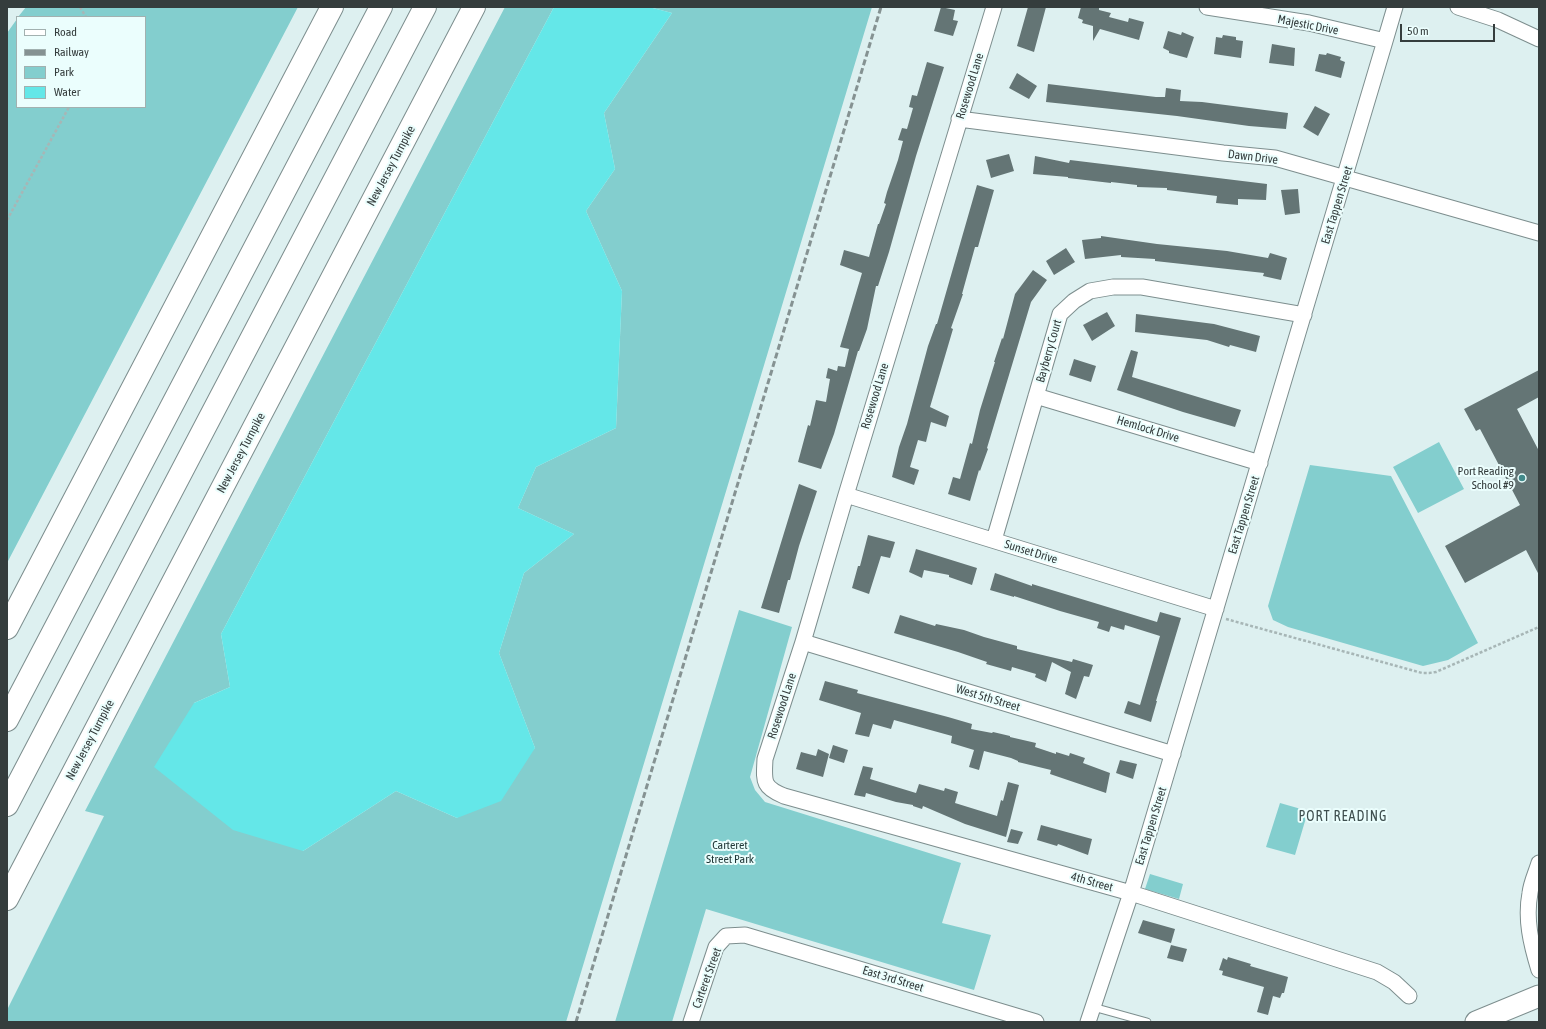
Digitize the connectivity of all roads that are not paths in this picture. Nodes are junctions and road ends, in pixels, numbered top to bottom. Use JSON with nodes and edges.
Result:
{"nodes":[{"id":1,"x":332,"y":7,"type":"edge"},
{"id":2,"x":381,"y":7,"type":"edge"},
{"id":3,"x":425,"y":7,"type":"edge"},
{"id":4,"x":474,"y":7,"type":"edge"},
{"id":5,"x":994,"y":7,"type":"edge"},
{"id":6,"x":1207,"y":7,"type":"edge"},
{"id":7,"x":1394,"y":7,"type":"edge"},
{"id":8,"x":1458,"y":7,"type":"edge"},
{"id":9,"x":1539,"y":39,"type":"edge"},
{"id":10,"x":1386,"y":42,"type":"junction"},
{"id":11,"x":959,"y":119,"type":"junction"},
{"id":12,"x":1345,"y":177,"type":"junction"},
{"id":13,"x":1539,"y":232,"type":"edge"},
{"id":14,"x":1304,"y":316,"type":"junction"},
{"id":15,"x":1036,"y":396,"type":"junction"},
{"id":16,"x":1260,"y":463,"type":"junction"},
{"id":17,"x":846,"y":495,"type":"junction"},
{"id":18,"x":994,"y":540,"type":"junction"},
{"id":19,"x":1221,"y":614,"type":"junction"},
{"id":20,"x":7,"y":628,"type":"edge"},
{"id":21,"x":803,"y":642,"type":"junction"},
{"id":22,"x":7,"y":720,"type":"edge"},
{"id":23,"x":1172,"y":754,"type":"junction"},
{"id":24,"x":768,"y":786,"type":"joint"},
{"id":25,"x":7,"y":805,"type":"edge"},
{"id":26,"x":1538,"y":867,"type":"edge"},
{"id":27,"x":1131,"y":893,"type":"junction"},
{"id":28,"x":7,"y":899,"type":"edge"},
{"id":29,"x":750,"y":936,"type":"joint"},
{"id":30,"x":1539,"y":970,"type":"edge"},
{"id":31,"x":1409,"y":996,"type":"dead end"},
{"id":32,"x":1539,"y":996,"type":"edge"},
{"id":33,"x":1093,"y":1007,"type":"junction"},
{"id":34,"x":691,"y":1022,"type":"edge"},
{"id":35,"x":1036,"y":1022,"type":"edge"},
{"id":36,"x":1088,"y":1022,"type":"edge"},
{"id":37,"x":1147,"y":1022,"type":"edge"},
{"id":38,"x":1476,"y":1022,"type":"edge"}],
"edges":[{"from":1,"to":20,"type":"highway"},
{"from":2,"to":22,"type":"highway"},
{"from":3,"to":25,"type":"highway"},
{"from":4,"to":28,"type":"highway","name":"New Jersey Turnpike"},
{"from":5,"to":11,"type":"street","name":"Rosewood Lane"},
{"from":6,"to":10,"type":"street","name":"Majestic Drive"},
{"from":7,"to":10,"type":"street","name":"East Tappen Street"},
{"from":8,"to":9,"type":"street"},
{"from":10,"to":12,"type":"street","name":"East Tappen Street"},
{"from":11,"to":12,"type":"street","name":"Dawn Drive"},
{"from":11,"to":17,"type":"street","name":"Rosewood Lane"},
{"from":12,"to":13,"type":"street","name":"Dawn Drive"},
{"from":12,"to":14,"type":"street","name":"East Tappen Street"},
{"from":14,"to":15,"type":"street","name":"Bayberry Court"},
{"from":14,"to":16,"type":"street","name":"East Tappen Street"},
{"from":15,"to":16,"type":"street","name":"Hemlock Drive"},
{"from":15,"to":18,"type":"street","name":"Bayberry Court"},
{"from":16,"to":19,"type":"street","name":"East Tappen Street"},
{"from":17,"to":18,"type":"street","name":"Sunset Drive"},
{"from":17,"to":21,"type":"street","name":"Rosewood Lane"},
{"from":18,"to":19,"type":"street","name":"Sunset Drive"},
{"from":19,"to":23,"type":"street","name":"East Tappen Street"},
{"from":21,"to":23,"type":"street","name":"West 5th Street"},
{"from":21,"to":24,"type":"street","name":"Rosewood Lane"},
{"from":23,"to":27,"type":"street","name":"East Tappen Street"},
{"from":24,"to":27,"type":"street","name":"4th Street"},
{"from":26,"to":30,"type":"street"},
{"from":27,"to":31,"type":"street","name":"4th Street"},
{"from":27,"to":33,"type":"street","name":"East Tappen Street"},
{"from":29,"to":34,"type":"street","name":"Carteret Street"},
{"from":29,"to":35,"type":"street","name":"East 3rd Street"},
{"from":32,"to":38,"type":"street"},
{"from":33,"to":36,"type":"street","name":"East Tappen Street"},
{"from":33,"to":37,"type":"lane"}]}
